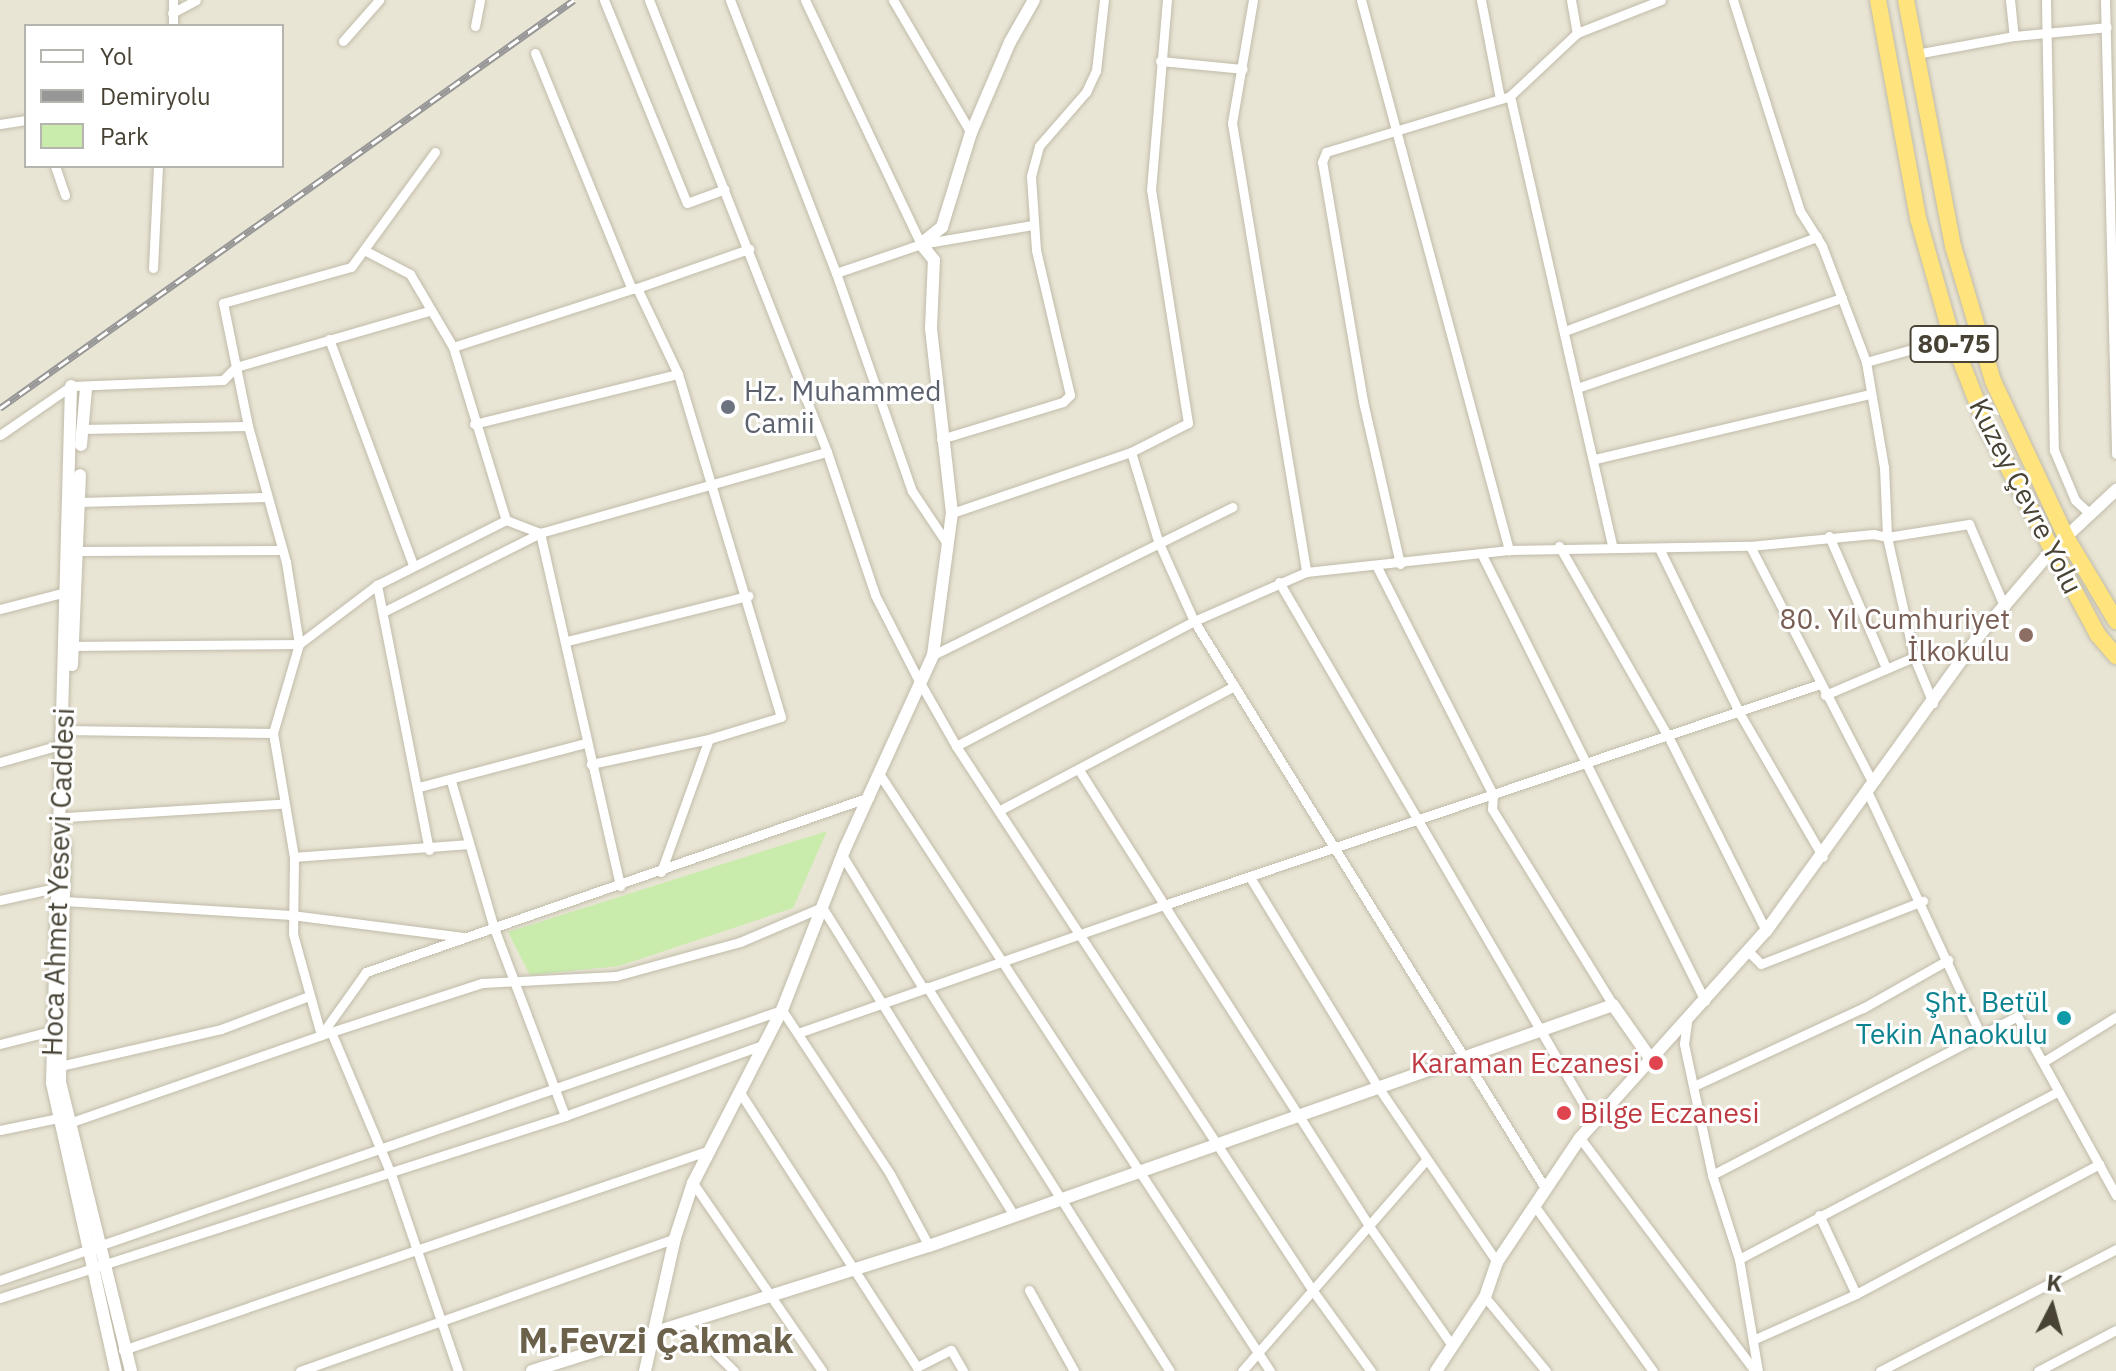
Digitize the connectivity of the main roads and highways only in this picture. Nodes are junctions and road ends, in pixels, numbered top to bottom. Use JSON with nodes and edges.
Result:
{"nodes":[{"id":1,"x":1878,"y":0,"type":"edge"},
{"id":2,"x":1906,"y":0,"type":"edge"},
{"id":3,"x":2116,"y":621,"type":"edge"},
{"id":4,"x":2116,"y":656,"type":"edge"}],
"edges":[{"from":1,"to":4,"type":"highway","name":"Kuzey Çevre Yolu","number":"80-75"},
{"from":2,"to":3,"type":"highway","name":"Kuzey Çevre Yolu","number":"80-75"}]}
